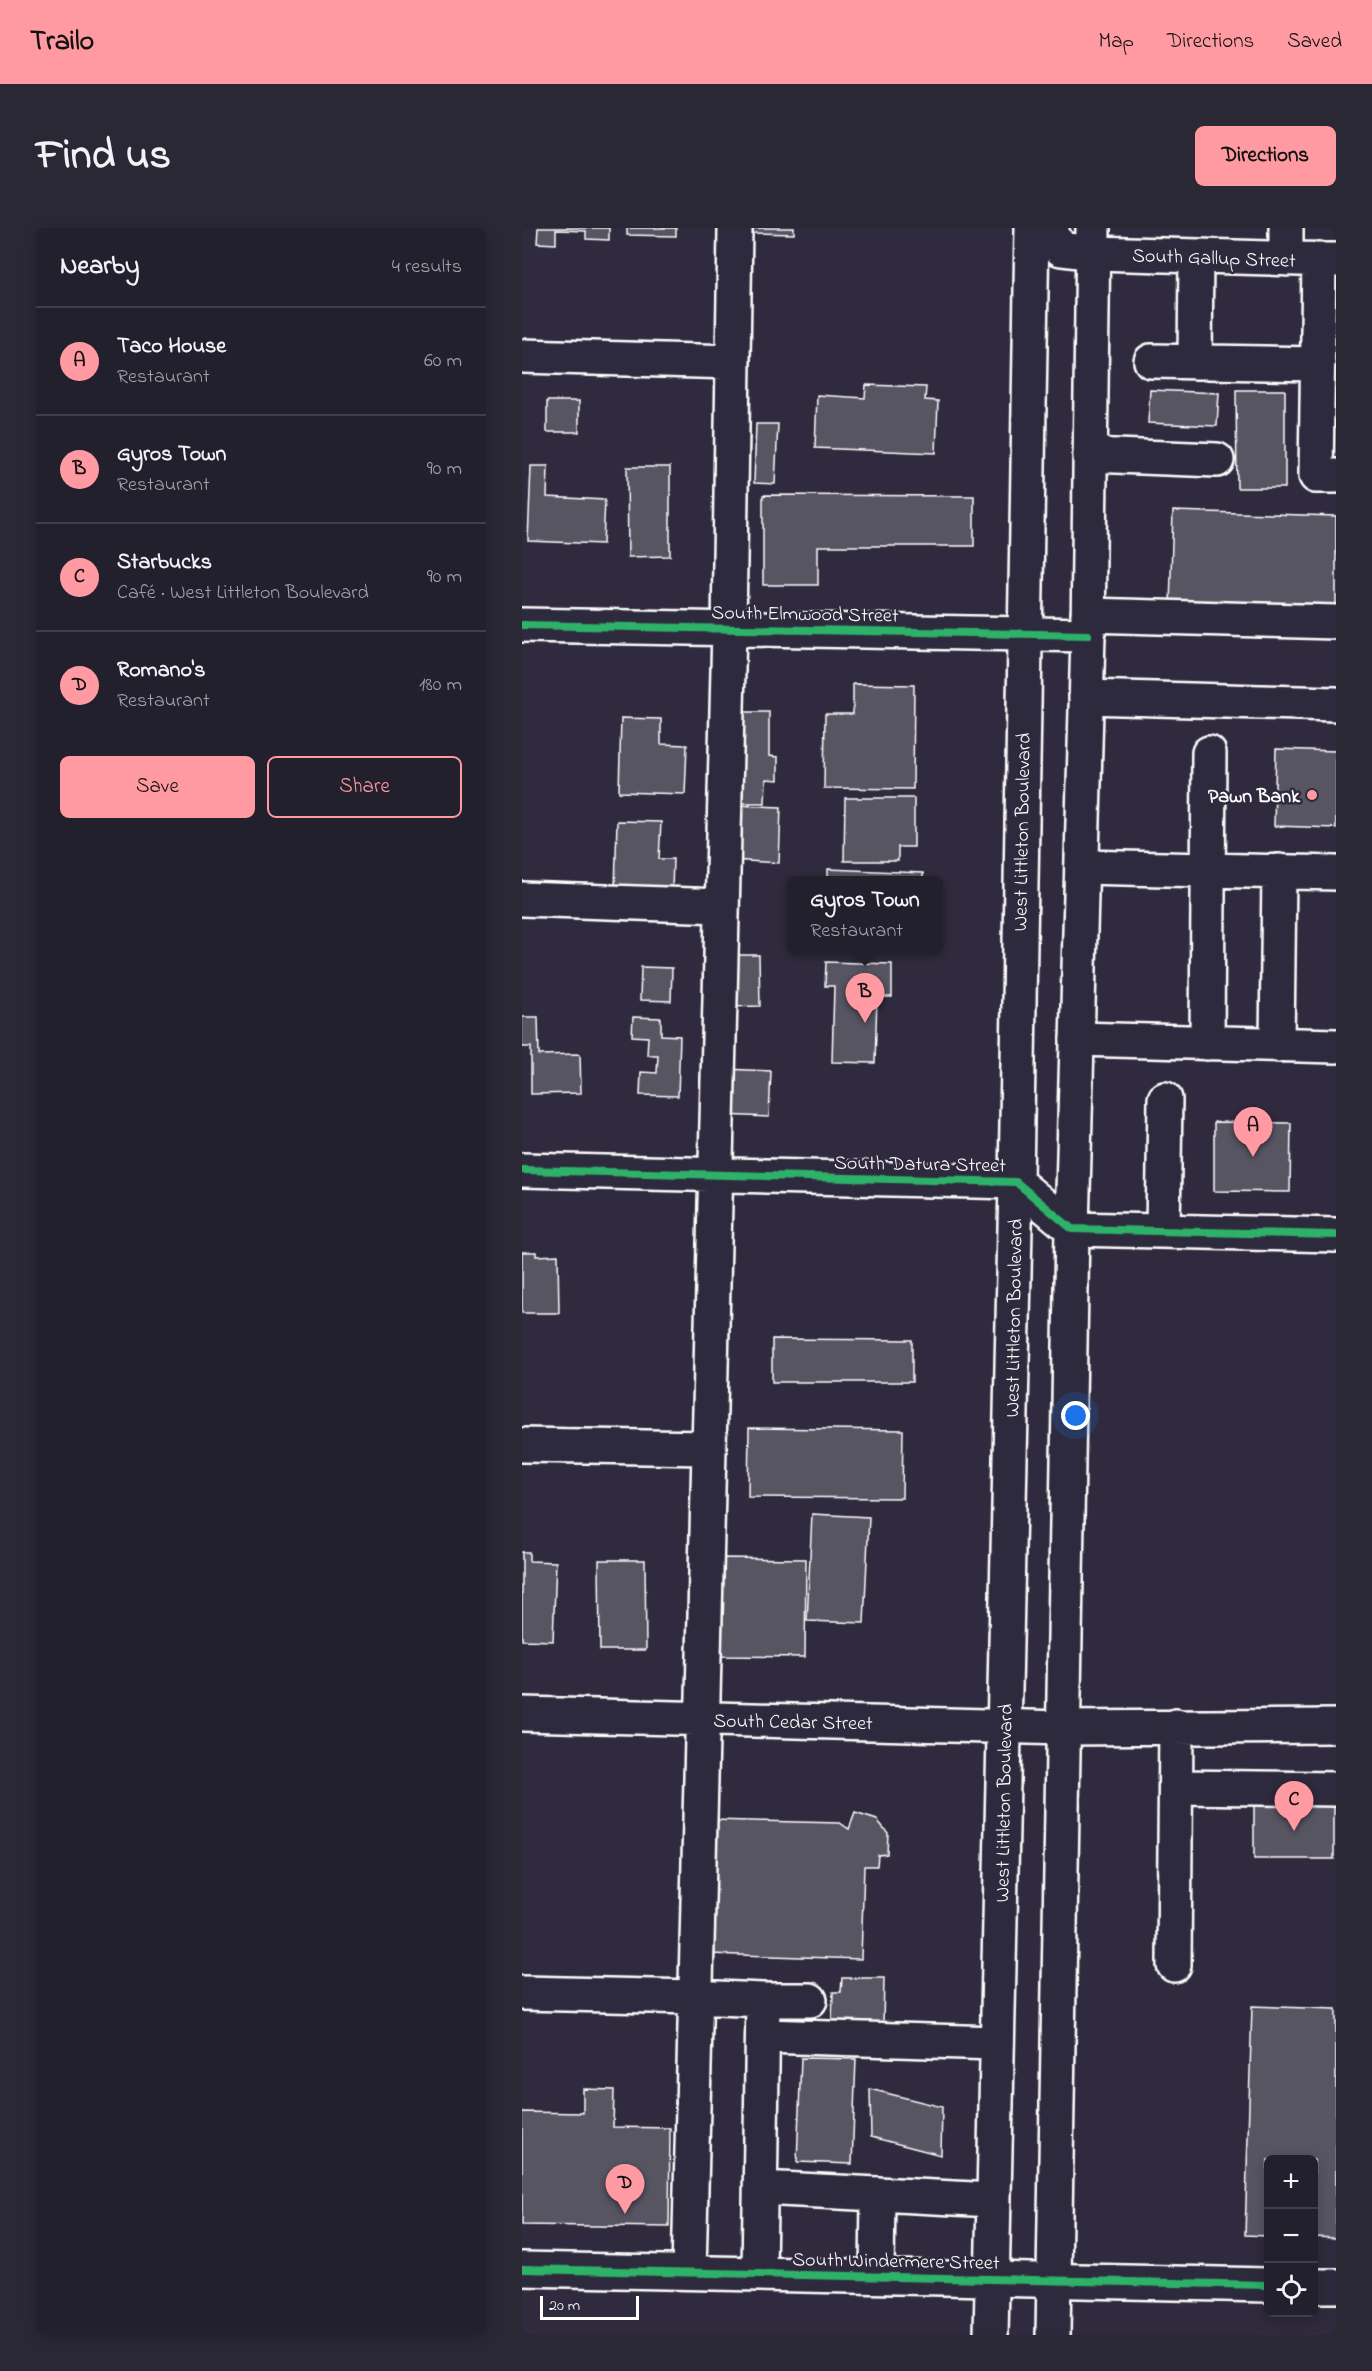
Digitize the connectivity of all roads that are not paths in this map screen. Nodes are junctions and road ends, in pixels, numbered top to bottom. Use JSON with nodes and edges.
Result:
{"nodes":[{"id":1,"x":735,"y":228,"type":"edge"},
{"id":2,"x":1032,"y":228,"type":"edge"},
{"id":3,"x":1052,"y":228,"type":"edge"},
{"id":4,"x":1093,"y":241,"type":"edge"},
{"id":5,"x":1286,"y":243,"type":"edge"},
{"id":6,"x":1196,"y":256,"type":"junction"},
{"id":7,"x":1328,"y":260,"type":"edge"},
{"id":8,"x":522,"y":356,"type":"edge"},
{"id":9,"x":1151,"y":361,"type":"dead end"},
{"id":10,"x":733,"y":362,"type":"junction"},
{"id":11,"x":1195,"y":362,"type":"junction"},
{"id":12,"x":1318,"y":364,"type":"junction"},
{"id":13,"x":1090,"y":454,"type":"junction"},
{"id":14,"x":1217,"y":460,"type":"dead end"},
{"id":15,"x":1336,"y":476,"type":"edge"},
{"id":16,"x":1336,"y":622,"type":"edge"},
{"id":17,"x":522,"y":625,"type":"edge"},
{"id":18,"x":1088,"y":625,"type":"junction"},
{"id":19,"x":729,"y":628,"type":"junction"},
{"id":20,"x":1024,"y":633,"type":"junction"},
{"id":21,"x":1086,"y":697,"type":"junction"},
{"id":22,"x":1336,"y":704,"type":"edge"},
{"id":23,"x":1209,"y":753,"type":"dead end"},
{"id":24,"x":1082,"y":867,"type":"junction"},
{"id":25,"x":1209,"y":870,"type":"junction"},
{"id":26,"x":1279,"y":871,"type":"junction"},
{"id":27,"x":1336,"y":873,"type":"edge"},
{"id":28,"x":522,"y":899,"type":"edge"},
{"id":29,"x":722,"y":906,"type":"junction"},
{"id":30,"x":1077,"y":1039,"type":"junction"},
{"id":31,"x":1207,"y":1043,"type":"junction"},
{"id":32,"x":1277,"y":1045,"type":"junction"},
{"id":33,"x":1336,"y":1046,"type":"edge"},
{"id":34,"x":1165,"y":1099,"type":"dead end"},
{"id":35,"x":522,"y":1170,"type":"edge"},
{"id":36,"x":715,"y":1175,"type":"junction"},
{"id":37,"x":1016,"y":1182,"type":"junction"},
{"id":38,"x":1072,"y":1228,"type":"junction"},
{"id":39,"x":1162,"y":1231,"type":"junction"},
{"id":40,"x":1336,"y":1235,"type":"edge"},
{"id":41,"x":522,"y":1444,"type":"edge"},
{"id":42,"x":708,"y":1448,"type":"junction"},
{"id":43,"x":522,"y":1714,"type":"edge"},
{"id":44,"x":701,"y":1719,"type":"junction"},
{"id":45,"x":1176,"y":1726,"type":"junction"},
{"id":46,"x":1336,"y":1726,"type":"edge"},
{"id":47,"x":1005,"y":1727,"type":"junction"},
{"id":48,"x":1063,"y":1728,"type":"junction"},
{"id":49,"x":1177,"y":1787,"type":"junction"},
{"id":50,"x":1336,"y":1789,"type":"edge"},
{"id":51,"x":1174,"y":1965,"type":"dead end"},
{"id":52,"x":522,"y":1993,"type":"edge"},
{"id":53,"x":695,"y":1997,"type":"junction"},
{"id":54,"x":763,"y":2000,"type":"junction"},
{"id":55,"x":810,"y":2000,"type":"dead end"},
{"id":56,"x":763,"y":2036,"type":"junction"},
{"id":57,"x":997,"y":2043,"type":"junction"},
{"id":58,"x":760,"y":2188,"type":"junction"},
{"id":59,"x":878,"y":2194,"type":"junction"},
{"id":60,"x":993,"y":2200,"type":"junction"},
{"id":61,"x":522,"y":2269,"type":"edge"},
{"id":62,"x":689,"y":2272,"type":"junction"},
{"id":63,"x":759,"y":2274,"type":"junction"},
{"id":64,"x":877,"y":2277,"type":"junction"},
{"id":65,"x":991,"y":2279,"type":"junction"},
{"id":66,"x":1054,"y":2280,"type":"junction"},
{"id":67,"x":1264,"y":2285,"type":"edge"},
{"id":68,"x":1318,"y":2286,"type":"edge"},
{"id":69,"x":1336,"y":2286,"type":"edge"},
{"id":70,"x":991,"y":2335,"type":"edge"},
{"id":71,"x":1053,"y":2335,"type":"edge"}],
"edges":[{"from":1,"to":10,"type":"main road"},
{"from":2,"to":20,"type":"main road","name":"West Littleton Boulevard"},
{"from":3,"to":4,"type":"main road","name":"South Gallup Street"},
{"from":4,"to":6,"type":"main road","name":"South Gallup Street"},
{"from":4,"to":13,"type":"main road"},
{"from":5,"to":6,"type":"main road","name":"South Gallup Street"},
{"from":5,"to":7,"type":"main road","name":"South Gallup Street"},
{"from":6,"to":11,"type":"main road"},
{"from":7,"to":12,"type":"main road"},
{"from":8,"to":10,"type":"main road"},
{"from":9,"to":11,"type":"main road"},
{"from":10,"to":19,"type":"main road"},
{"from":11,"to":12,"type":"main road"},
{"from":12,"to":15,"type":"main road"},
{"from":13,"to":14,"type":"main road"},
{"from":13,"to":18,"type":"main road"},
{"from":16,"to":18,"type":"main road","name":"South Elmwood Street"},
{"from":17,"to":19,"type":"main road","name":"South Elmwood Street"},
{"from":18,"to":20,"type":"main road","name":"South Elmwood Street"},
{"from":18,"to":21,"type":"main road"},
{"from":19,"to":20,"type":"main road","name":"South Elmwood Street"},
{"from":19,"to":29,"type":"main road"},
{"from":20,"to":37,"type":"main road","name":"West Littleton Boulevard"},
{"from":21,"to":22,"type":"main road"},
{"from":21,"to":24,"type":"main road"},
{"from":23,"to":25,"type":"main road"},
{"from":24,"to":25,"type":"main road"},
{"from":24,"to":30,"type":"main road"},
{"from":25,"to":26,"type":"main road"},
{"from":25,"to":31,"type":"main road"},
{"from":26,"to":27,"type":"main road"},
{"from":26,"to":32,"type":"main road"},
{"from":28,"to":29,"type":"main road"},
{"from":29,"to":36,"type":"main road"},
{"from":30,"to":31,"type":"main road"},
{"from":30,"to":38,"type":"main road"},
{"from":31,"to":32,"type":"main road"},
{"from":32,"to":33,"type":"main road"},
{"from":34,"to":39,"type":"main road"},
{"from":35,"to":36,"type":"main road","name":"South Datura Street"},
{"from":36,"to":37,"type":"main road","name":"South Datura Street"},
{"from":36,"to":42,"type":"main road"},
{"from":37,"to":38,"type":"main road","name":"South Datura Street"},
{"from":37,"to":47,"type":"main road","name":"West Littleton Boulevard"},
{"from":38,"to":39,"type":"main road"},
{"from":38,"to":48,"type":"main road"},
{"from":39,"to":40,"type":"main road"},
{"from":41,"to":42,"type":"main road"},
{"from":42,"to":44,"type":"main road"},
{"from":43,"to":44,"type":"main road","name":"South Cedar Street"},
{"from":44,"to":47,"type":"main road","name":"South Cedar Street"},
{"from":44,"to":53,"type":"main road"},
{"from":45,"to":46,"type":"main road","name":"South Cedar Street"},
{"from":45,"to":48,"type":"main road","name":"South Cedar Street"},
{"from":45,"to":49,"type":"main road"},
{"from":47,"to":48,"type":"main road","name":"South Cedar Street"},
{"from":47,"to":57,"type":"main road","name":"West Littleton Boulevard"},
{"from":48,"to":66,"type":"main road"},
{"from":49,"to":50,"type":"main road"},
{"from":49,"to":51,"type":"main road"},
{"from":52,"to":53,"type":"main road"},
{"from":53,"to":54,"type":"main road"},
{"from":53,"to":62,"type":"main road"},
{"from":54,"to":55,"type":"main road"},
{"from":54,"to":56,"type":"main road"},
{"from":56,"to":57,"type":"main road"},
{"from":56,"to":58,"type":"main road"},
{"from":57,"to":60,"type":"main road","name":"West Littleton Boulevard"},
{"from":58,"to":59,"type":"main road"},
{"from":58,"to":63,"type":"main road"},
{"from":59,"to":60,"type":"main road"},
{"from":59,"to":64,"type":"main road"},
{"from":60,"to":65,"type":"main road","name":"West Littleton Boulevard"},
{"from":61,"to":62,"type":"main road","name":"South Windermere Street"},
{"from":62,"to":63,"type":"main road","name":"South Windermere Street"},
{"from":63,"to":64,"type":"main road","name":"South Windermere Street"},
{"from":64,"to":65,"type":"main road","name":"South Windermere Street"},
{"from":65,"to":66,"type":"main road","name":"South Windermere Street"},
{"from":65,"to":70,"type":"main road","name":"West Littleton Boulevard"},
{"from":66,"to":67,"type":"main road","name":"South Windermere Street"},
{"from":66,"to":71,"type":"main road"},
{"from":68,"to":69,"type":"main road"}]}
